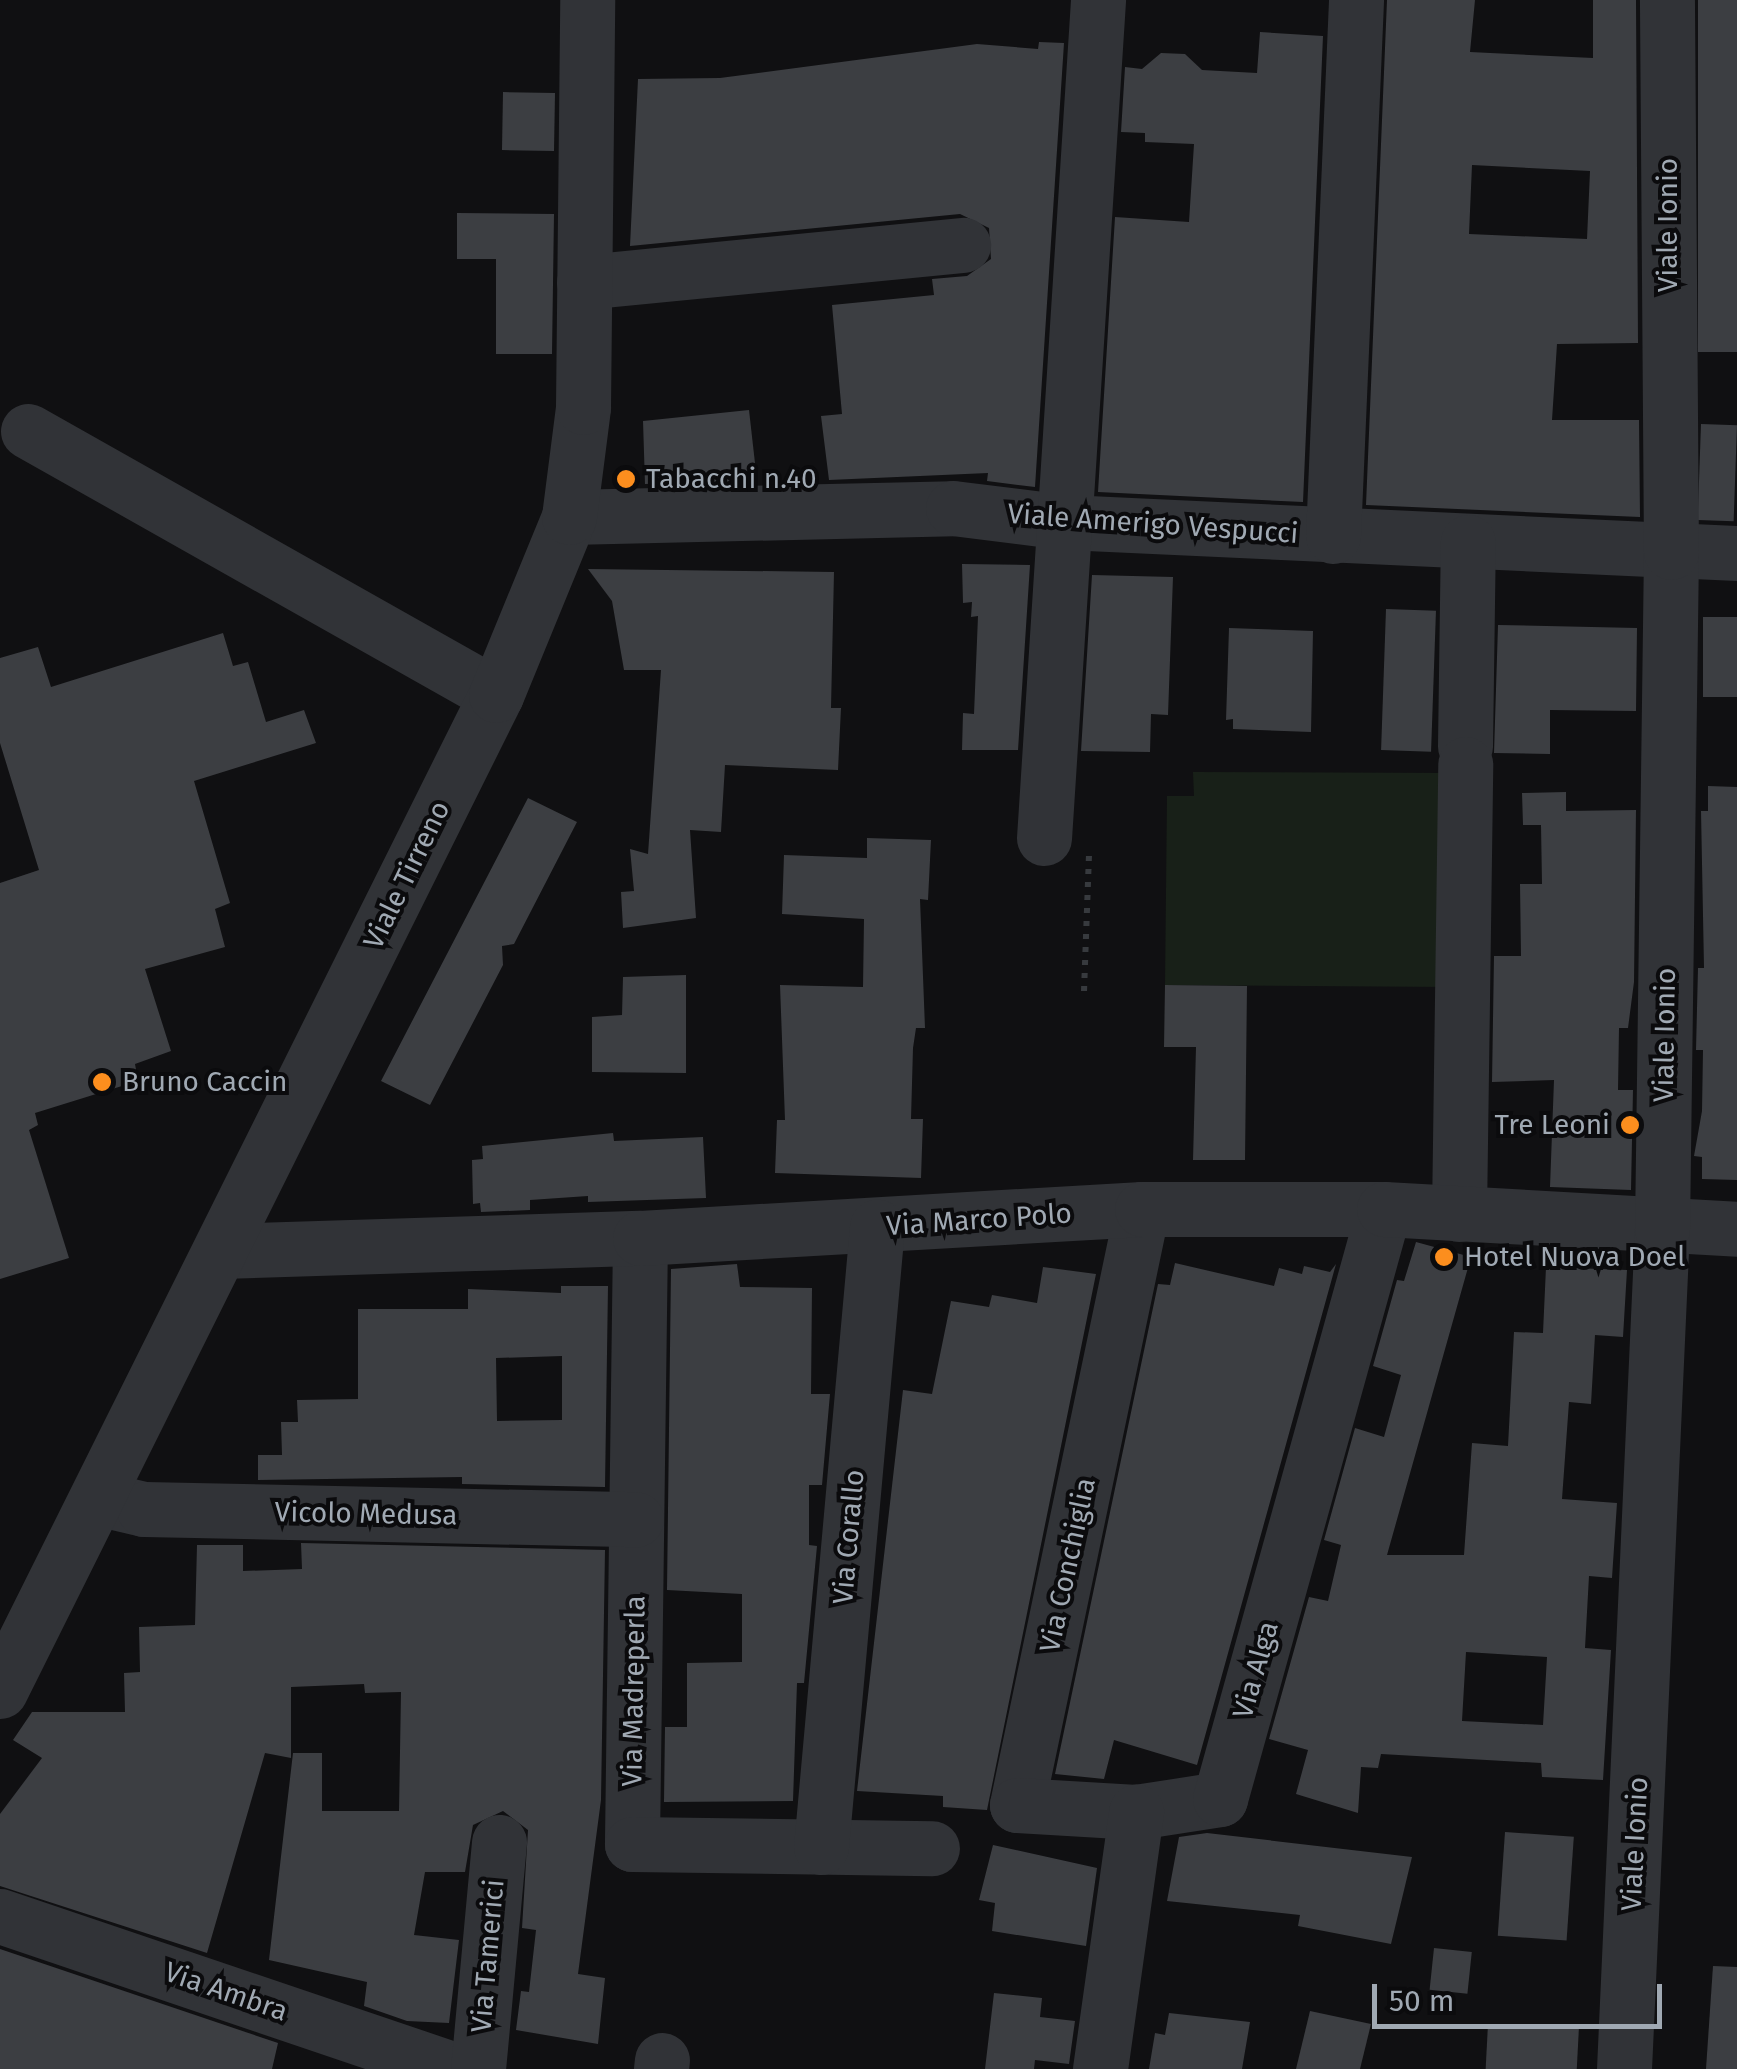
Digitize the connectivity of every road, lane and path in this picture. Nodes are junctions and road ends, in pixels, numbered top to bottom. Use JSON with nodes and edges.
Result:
{"nodes":[{"id":1,"x":587,"y":0,"type":"edge"},
{"id":2,"x":1098,"y":0,"type":"edge"},
{"id":3,"x":1356,"y":0,"type":"edge"},
{"id":4,"x":1667,"y":0,"type":"edge"},
{"id":5,"x":963,"y":245,"type":"dead end"},
{"id":6,"x":584,"y":282,"type":"junction"},
{"id":7,"x":28,"y":431,"type":"dead end"},
{"id":8,"x":569,"y":517,"type":"junction"},
{"id":9,"x":1066,"y":522,"type":"junction"},
{"id":10,"x":1333,"y":536,"type":"junction"},
{"id":11,"x":1468,"y":542,"type":"junction"},
{"id":12,"x":1670,"y":552,"type":"junction"},
{"id":13,"x":1737,"y":553,"type":"edge"},
{"id":14,"x":496,"y":694,"type":"junction"},
{"id":15,"x":1044,"y":838,"type":"joint"},
{"id":16,"x":1084,"y":991,"type":"dead end"},
{"id":17,"x":1142,"y":1209,"type":"junction"},
{"id":18,"x":1384,"y":1209,"type":"junction"},
{"id":19,"x":1459,"y":1214,"type":"junction"},
{"id":20,"x":877,"y":1227,"type":"junction"},
{"id":21,"x":1662,"y":1229,"type":"junction"},
{"id":22,"x":1737,"y":1229,"type":"edge"},
{"id":23,"x":640,"y":1238,"type":"junction"},
{"id":24,"x":220,"y":1250,"type":"junction"},
{"id":25,"x":97,"y":1498,"type":"junction"},
{"id":26,"x":636,"y":1519,"type":"junction"},
{"id":27,"x":0,"y":1691,"type":"edge"},
{"id":28,"x":1136,"y":1812,"type":"junction"},
{"id":29,"x":499,"y":1842,"type":"dead end"},
{"id":30,"x":821,"y":1847,"type":"junction"},
{"id":31,"x":932,"y":1848,"type":"dead end"},
{"id":32,"x":0,"y":1916,"type":"edge"},
{"id":33,"x":453,"y":2069,"type":"edge"},
{"id":34,"x":478,"y":2069,"type":"edge"},
{"id":35,"x":1100,"y":2069,"type":"edge"},
{"id":36,"x":1624,"y":2069,"type":"edge"}],
"edges":[{"from":1,"to":6,"type":"street","name":"Viale Tirreno"},
{"from":2,"to":9,"type":"street"},
{"from":3,"to":10,"type":"street"},
{"from":4,"to":12,"type":"street","name":"Viale Ionio"},
{"from":5,"to":6,"type":"street"},
{"from":6,"to":8,"type":"street","name":"Viale Tirreno"},
{"from":7,"to":14,"type":"street"},
{"from":8,"to":9,"type":"street","name":"Viale Amerigo Vespucci"},
{"from":8,"to":14,"type":"street","name":"Viale Tirreno"},
{"from":9,"to":10,"type":"street","name":"Viale Amerigo Vespucci"},
{"from":9,"to":15,"type":"street"},
{"from":10,"to":11,"type":"street","name":"Viale Amerigo Vespucci"},
{"from":11,"to":12,"type":"street","name":"Viale Amerigo Vespucci"},
{"from":11,"to":19,"type":"street"},
{"from":12,"to":13,"type":"street","name":"Viale Amerigo Vespucci"},
{"from":12,"to":21,"type":"street","name":"Viale Ionio"},
{"from":14,"to":24,"type":"street","name":"Viale Tirreno"},
{"from":15,"to":16,"type":"path"},
{"from":17,"to":18,"type":"street","name":"Via Marco Polo"},
{"from":17,"to":20,"type":"street","name":"Via Marco Polo"},
{"from":17,"to":28,"type":"street","name":"Via Conchiglia"},
{"from":18,"to":19,"type":"street","name":"Via Marco Polo"},
{"from":18,"to":28,"type":"street","name":"Via Alga"},
{"from":19,"to":21,"type":"street","name":"Via Marco Polo"},
{"from":20,"to":23,"type":"street","name":"Via Marco Polo"},
{"from":20,"to":30,"type":"street","name":"Via Corallo"},
{"from":21,"to":22,"type":"street","name":"Via Marco Polo"},
{"from":21,"to":36,"type":"street","name":"Viale Ionio"},
{"from":23,"to":24,"type":"street","name":"Via Marco Polo"},
{"from":23,"to":26,"type":"street","name":"Via Madreperla"},
{"from":24,"to":25,"type":"street","name":"Viale Tirreno"},
{"from":25,"to":26,"type":"street","name":"Vicolo Medusa"},
{"from":25,"to":27,"type":"street","name":"Viale Tirreno"},
{"from":26,"to":30,"type":"street","name":"Via Madreperla"},
{"from":28,"to":35,"type":"street"},
{"from":29,"to":34,"type":"street","name":"Via Tamerici"},
{"from":30,"to":31,"type":"street","name":"Via Madreperla"},
{"from":32,"to":33,"type":"street","name":"Via Ambra"}]}
